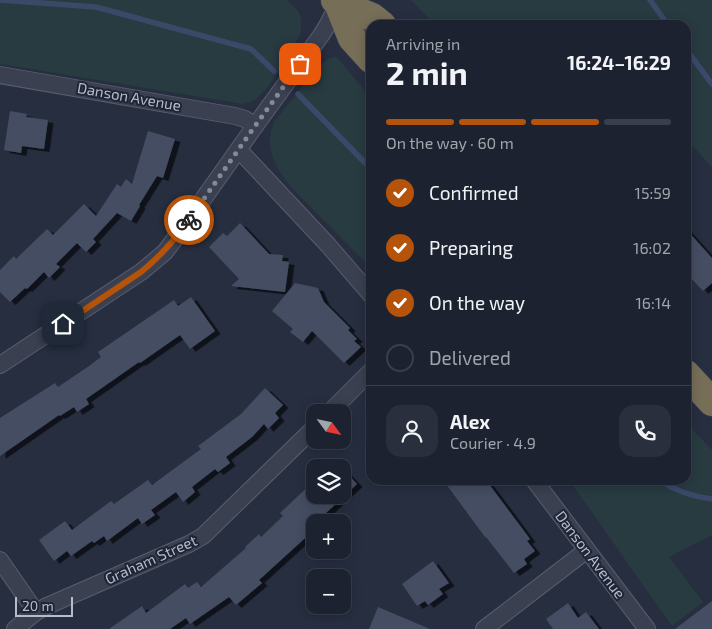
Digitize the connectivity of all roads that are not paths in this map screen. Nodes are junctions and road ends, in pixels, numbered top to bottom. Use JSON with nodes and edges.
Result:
{"nodes":[{"id":1,"x":339,"y":1,"type":"edge"},
{"id":2,"x":376,"y":20,"type":"edge"},
{"id":3,"x":366,"y":53,"type":"edge"},
{"id":4,"x":0,"y":75,"type":"edge"},
{"id":5,"x":255,"y":126,"type":"junction"},
{"id":6,"x":239,"y":150,"type":"junction"},
{"id":7,"x":366,"y":289,"type":"edge"},
{"id":8,"x":0,"y":365,"type":"edge"},
{"id":9,"x":366,"y":376,"type":"edge"},
{"id":10,"x":691,"y":379,"type":"edge"},
{"id":11,"x":712,"y":402,"type":"edge"},
{"id":12,"x":338,"y":404,"type":"edge"},
{"id":13,"x":306,"y":436,"type":"edge"},
{"id":14,"x":538,"y":485,"type":"edge"},
{"id":15,"x":586,"y":550,"type":"junction"},
{"id":16,"x":0,"y":560,"type":"edge"},
{"id":17,"x":36,"y":612,"type":"junction"},
{"id":18,"x":15,"y":629,"type":"edge"},
{"id":19,"x":484,"y":629,"type":"edge"},
{"id":20,"x":647,"y":629,"type":"edge"}],
"edges":[{"from":1,"to":2,"type":"highway"},
{"from":1,"to":3,"type":"highway"},
{"from":1,"to":5,"type":"street"},
{"from":4,"to":5,"type":"street","name":"Danson Avenue"},
{"from":5,"to":6,"type":"street"},
{"from":6,"to":7,"type":"street"},
{"from":6,"to":8,"type":"street"},
{"from":9,"to":12,"type":"street"},
{"from":10,"to":11,"type":"highway"},
{"from":13,"to":17,"type":"street","name":"Graham Street"},
{"from":14,"to":15,"type":"street","name":"Danson Avenue"},
{"from":15,"to":19,"type":"street"},
{"from":15,"to":20,"type":"street","name":"Danson Avenue"},
{"from":16,"to":17,"type":"street"},
{"from":17,"to":18,"type":"street","name":"Graham Street"}]}
